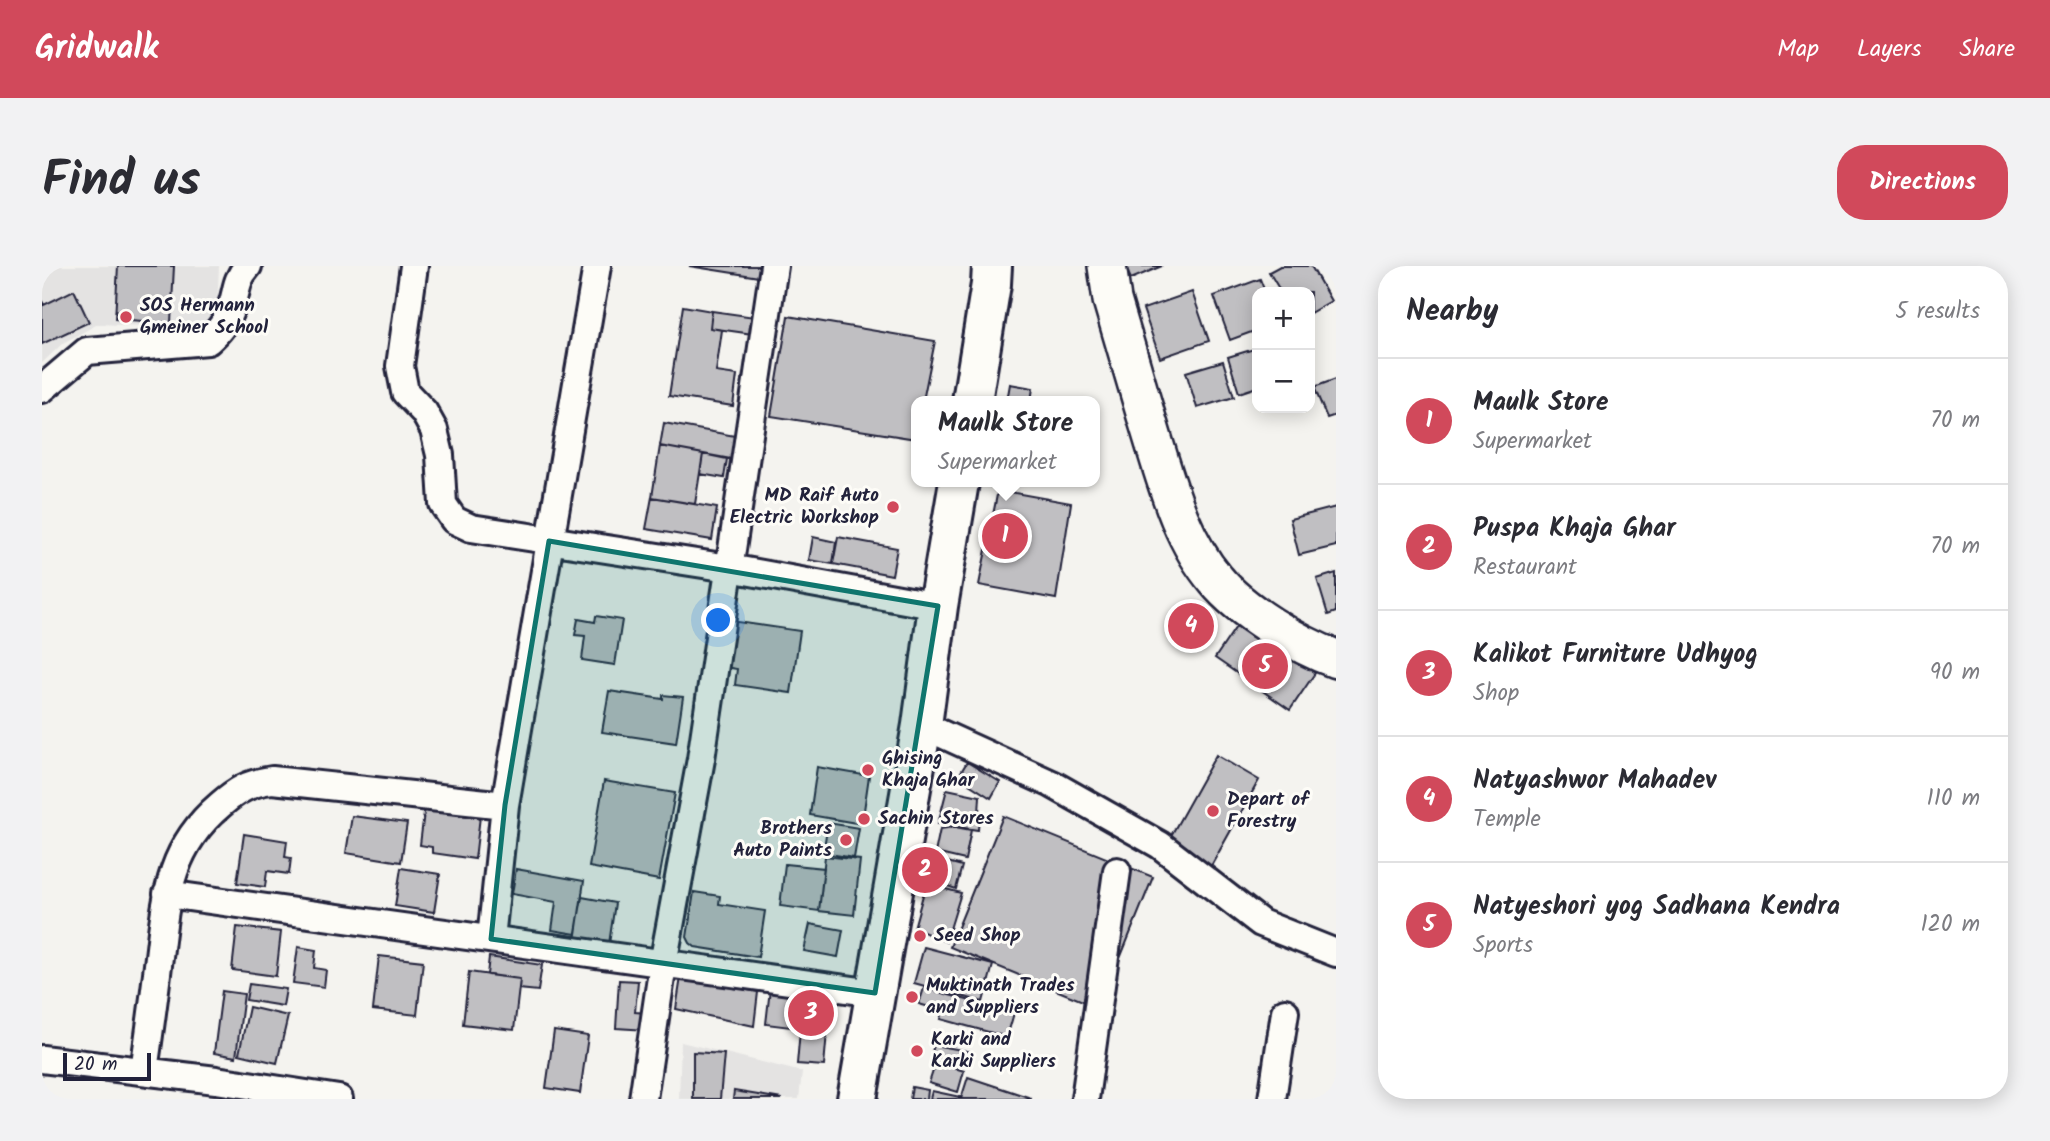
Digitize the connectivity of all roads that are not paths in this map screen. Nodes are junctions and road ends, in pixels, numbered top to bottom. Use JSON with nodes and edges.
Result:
{"nodes":[{"id":1,"x":248,"y":266,"type":"edge"},
{"id":2,"x":414,"y":266,"type":"edge"},
{"id":3,"x":597,"y":266,"type":"edge"},
{"id":4,"x":774,"y":266,"type":"edge"},
{"id":5,"x":992,"y":266,"type":"edge"},
{"id":6,"x":1107,"y":266,"type":"edge"},
{"id":7,"x":42,"y":389,"type":"edge"},
{"id":8,"x":973,"y":396,"type":"edge"},
{"id":9,"x":957,"y":487,"type":"edge"},
{"id":10,"x":549,"y":541,"type":"junction"},
{"id":11,"x":729,"y":568,"type":"junction"},
{"id":12,"x":938,"y":606,"type":"junction"},
{"id":13,"x":1336,"y":659,"type":"edge"},
{"id":14,"x":922,"y":726,"type":"junction"},
{"id":15,"x":505,"y":805,"type":"junction"},
{"id":16,"x":1117,"y":871,"type":"dead end"},
{"id":17,"x":167,"y":894,"type":"junction"},
{"id":18,"x":491,"y":939,"type":"junction"},
{"id":19,"x":1336,"y":953,"type":"edge"},
{"id":20,"x":663,"y":964,"type":"junction"},
{"id":21,"x":875,"y":993,"type":"junction"},
{"id":22,"x":1285,"y":1012,"type":"dead end"},
{"id":23,"x":42,"y":1059,"type":"edge"},
{"id":24,"x":144,"y":1071,"type":"junction"},
{"id":25,"x":215,"y":1089,"type":"edge"},
{"id":26,"x":339,"y":1099,"type":"edge"},
{"id":27,"x":643,"y":1099,"type":"edge"},
{"id":28,"x":858,"y":1099,"type":"edge"},
{"id":29,"x":1085,"y":1099,"type":"edge"},
{"id":30,"x":1272,"y":1099,"type":"edge"}],
"edges":[{"from":1,"to":7,"type":"street"},
{"from":2,"to":10,"type":"street"},
{"from":3,"to":10,"type":"street"},
{"from":4,"to":11,"type":"street"},
{"from":5,"to":8,"type":"main road"},
{"from":6,"to":13,"type":"main road"},
{"from":9,"to":12,"type":"main road"},
{"from":10,"to":11,"type":"street"},
{"from":10,"to":15,"type":"street"},
{"from":11,"to":12,"type":"street"},
{"from":11,"to":20,"type":"street"},
{"from":12,"to":14,"type":"main road"},
{"from":14,"to":19,"type":"street"},
{"from":14,"to":21,"type":"main road"},
{"from":15,"to":17,"type":"street"},
{"from":15,"to":18,"type":"street"},
{"from":16,"to":29,"type":"street"},
{"from":17,"to":18,"type":"street"},
{"from":17,"to":24,"type":"street"},
{"from":18,"to":20,"type":"street"},
{"from":20,"to":21,"type":"street"},
{"from":20,"to":27,"type":"street"},
{"from":21,"to":28,"type":"main road"},
{"from":22,"to":30,"type":"street"},
{"from":23,"to":24,"type":"street"},
{"from":24,"to":25,"type":"street"},
{"from":25,"to":26,"type":"street"}]}
